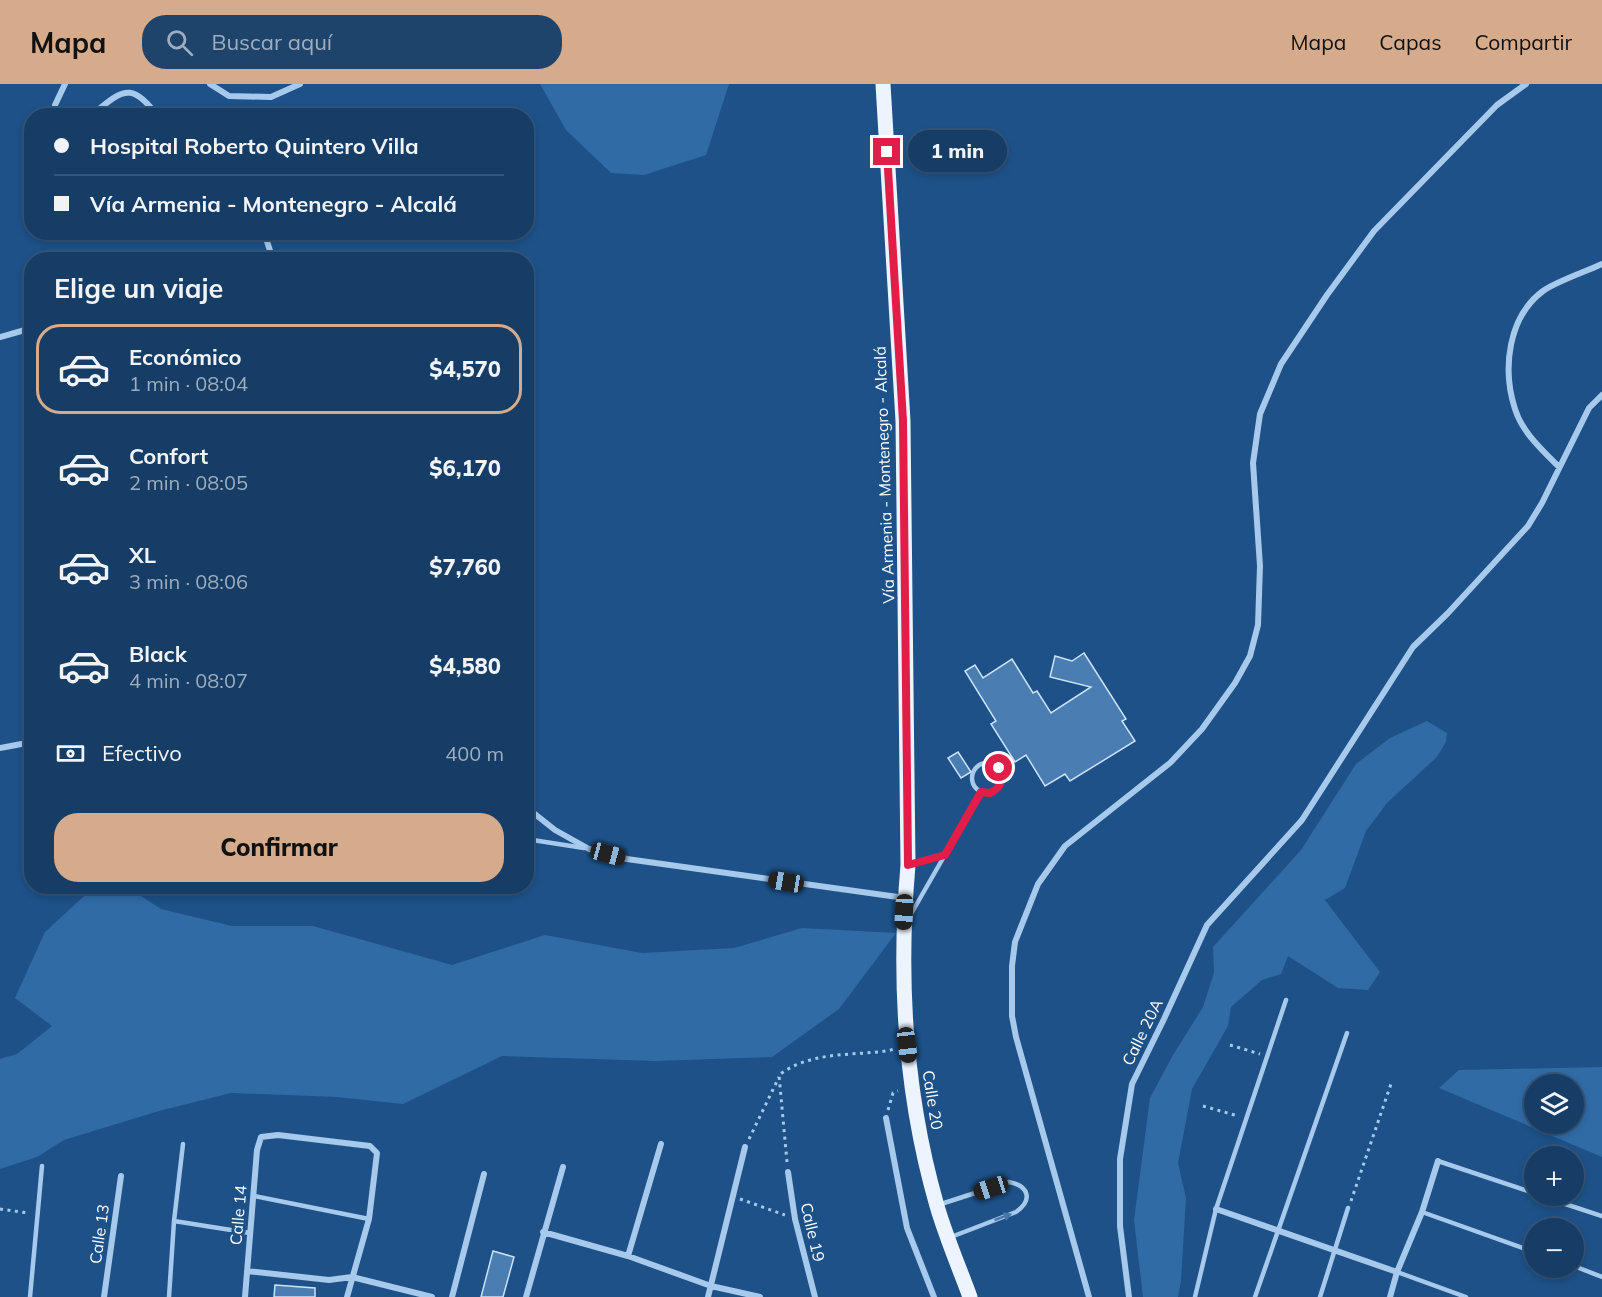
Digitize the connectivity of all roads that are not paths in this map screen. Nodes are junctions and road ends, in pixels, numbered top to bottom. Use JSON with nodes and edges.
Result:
{"nodes":[{"id":1,"x":65,"y":84,"type":"edge"},
{"id":2,"x":210,"y":84,"type":"edge"},
{"id":3,"x":300,"y":84,"type":"edge"},
{"id":4,"x":883,"y":84,"type":"edge"},
{"id":5,"x":1526,"y":84,"type":"edge"},
{"id":6,"x":55,"y":108,"type":"edge"},
{"id":7,"x":100,"y":108,"type":"edge"},
{"id":8,"x":151,"y":108,"type":"edge"},
{"id":9,"x":1602,"y":264,"type":"edge"},
{"id":10,"x":24,"y":330,"type":"edge"},
{"id":11,"x":0,"y":337,"type":"edge"},
{"id":12,"x":1602,"y":395,"type":"edge"},
{"id":13,"x":1559,"y":467,"type":"junction"},
{"id":14,"x":24,"y":744,"type":"edge"},
{"id":15,"x":0,"y":748,"type":"edge"},
{"id":16,"x":981,"y":792,"type":"junction"},
{"id":17,"x":534,"y":813,"type":"edge"},
{"id":18,"x":534,"y":840,"type":"edge"},
{"id":19,"x":590,"y":849,"type":"junction"},
{"id":20,"x":945,"y":855,"type":"junction"},
{"id":21,"x":908,"y":865,"type":"junction"},
{"id":22,"x":905,"y":898,"type":"junction"},
{"id":23,"x":904,"y":926,"type":"junction"},
{"id":24,"x":1286,"y":1000,"type":"dead end"},
{"id":25,"x":1347,"y":1032,"type":"dead end"},
{"id":26,"x":886,"y":1118,"type":"dead end"},
{"id":27,"x":183,"y":1144,"type":"dead end"},
{"id":28,"x":661,"y":1144,"type":"dead end"},
{"id":29,"x":745,"y":1147,"type":"road end"},
{"id":30,"x":1438,"y":1161,"type":"joint"},
{"id":31,"x":42,"y":1167,"type":"dead end"},
{"id":32,"x":563,"y":1167,"type":"dead end"},
{"id":33,"x":788,"y":1172,"type":"road end"},
{"id":34,"x":484,"y":1174,"type":"dead end"},
{"id":35,"x":121,"y":1176,"type":"dead end"},
{"id":36,"x":1524,"y":1190,"type":"edge"},
{"id":37,"x":254,"y":1196,"type":"junction"},
{"id":38,"x":937,"y":1205,"type":"junction"},
{"id":39,"x":1572,"y":1206,"type":"edge"},
{"id":40,"x":1348,"y":1208,"type":"road end"},
{"id":41,"x":1216,"y":1209,"type":"junction"},
{"id":42,"x":1422,"y":1212,"type":"junction"},
{"id":43,"x":1602,"y":1216,"type":"edge"},
{"id":44,"x":369,"y":1219,"type":"junction"},
{"id":45,"x":174,"y":1221,"type":"junction"},
{"id":46,"x":543,"y":1232,"type":"junction"},
{"id":47,"x":1278,"y":1232,"type":"junction"},
{"id":48,"x":250,"y":1233,"type":"junction"},
{"id":49,"x":949,"y":1238,"type":"junction"},
{"id":50,"x":1524,"y":1248,"type":"edge"},
{"id":51,"x":1336,"y":1252,"type":"junction"},
{"id":52,"x":628,"y":1256,"type":"junction"},
{"id":53,"x":1584,"y":1270,"type":"edge"},
{"id":54,"x":247,"y":1271,"type":"junction"},
{"id":55,"x":1397,"y":1272,"type":"junction"},
{"id":56,"x":352,"y":1277,"type":"junction"},
{"id":57,"x":1602,"y":1277,"type":"edge"},
{"id":58,"x":711,"y":1286,"type":"junction"},
{"id":59,"x":30,"y":1297,"type":"edge"},
{"id":60,"x":104,"y":1297,"type":"edge"},
{"id":61,"x":169,"y":1297,"type":"edge"},
{"id":62,"x":245,"y":1297,"type":"edge"},
{"id":63,"x":347,"y":1297,"type":"edge"},
{"id":64,"x":432,"y":1297,"type":"edge"},
{"id":65,"x":452,"y":1297,"type":"edge"},
{"id":66,"x":526,"y":1297,"type":"edge"},
{"id":67,"x":708,"y":1297,"type":"edge"},
{"id":68,"x":760,"y":1297,"type":"edge"},
{"id":69,"x":815,"y":1297,"type":"edge"},
{"id":70,"x":934,"y":1297,"type":"edge"},
{"id":71,"x":970,"y":1297,"type":"edge"},
{"id":72,"x":1089,"y":1297,"type":"edge"},
{"id":73,"x":1129,"y":1297,"type":"edge"},
{"id":74,"x":1195,"y":1297,"type":"edge"},
{"id":75,"x":1255,"y":1297,"type":"edge"},
{"id":76,"x":1320,"y":1297,"type":"edge"},
{"id":77,"x":1390,"y":1297,"type":"edge"},
{"id":78,"x":1467,"y":1297,"type":"edge"}],
"edges":[{"from":1,"to":6,"type":"street"},
{"from":2,"to":3,"type":"street"},
{"from":4,"to":21,"type":"main road","name":"Vía Armenia - Montenegro - Alcalá"},
{"from":5,"to":72,"type":"street"},
{"from":7,"to":8,"type":"street"},
{"from":9,"to":13,"type":"street"},
{"from":10,"to":11,"type":"street"},
{"from":12,"to":13,"type":"street","name":"Calle 20A"},
{"from":13,"to":73,"type":"street","name":"Calle 20A"},
{"from":14,"to":15,"type":"street"},
{"from":16,"to":16,"type":"lane"},
{"from":16,"to":20,"type":"lane"},
{"from":17,"to":19,"type":"street"},
{"from":18,"to":19,"type":"lane"},
{"from":19,"to":22,"type":"street"},
{"from":20,"to":21,"type":"lane"},
{"from":20,"to":23,"type":"lane"},
{"from":21,"to":22,"type":"main road","name":"Calle 20"},
{"from":22,"to":23,"type":"main road","name":"Calle 20"},
{"from":23,"to":38,"type":"main road","name":"Calle 20"},
{"from":24,"to":41,"type":"lane"},
{"from":25,"to":47,"type":"lane"},
{"from":26,"to":70,"type":"street"},
{"from":27,"to":45,"type":"lane"},
{"from":28,"to":52,"type":"street"},
{"from":29,"to":58,"type":"street"},
{"from":30,"to":36,"type":"lane"},
{"from":30,"to":42,"type":"street"},
{"from":31,"to":59,"type":"lane"},
{"from":32,"to":46,"type":"street"},
{"from":33,"to":69,"type":"street","name":"Calle 19"},
{"from":34,"to":65,"type":"street"},
{"from":35,"to":60,"type":"street","name":"Calle 13"},
{"from":37,"to":44,"type":"lane"},
{"from":37,"to":44,"type":"street","name":"Calle 14"},
{"from":37,"to":48,"type":"street","name":"Calle 14"},
{"from":38,"to":49,"type":"main road","name":"Calle 20"},
{"from":49,"to":38,"type":"lane","one_way":true},
{"from":39,"to":43,"type":"lane"},
{"from":40,"to":51,"type":"lane"},
{"from":41,"to":47,"type":"street"},
{"from":41,"to":74,"type":"lane"},
{"from":42,"to":50,"type":"lane"},
{"from":42,"to":55,"type":"street"},
{"from":44,"to":56,"type":"street"},
{"from":45,"to":48,"type":"lane"},
{"from":45,"to":61,"type":"lane"},
{"from":46,"to":52,"type":"street"},
{"from":46,"to":66,"type":"street"},
{"from":47,"to":51,"type":"street"},
{"from":47,"to":75,"type":"lane"},
{"from":48,"to":54,"type":"street","name":"Calle 14"},
{"from":49,"to":71,"type":"main road","name":"Calle 20"},
{"from":51,"to":55,"type":"street"},
{"from":51,"to":76,"type":"lane"},
{"from":52,"to":58,"type":"street"},
{"from":53,"to":57,"type":"lane"},
{"from":54,"to":56,"type":"street"},
{"from":54,"to":62,"type":"street","name":"Calle 14"},
{"from":55,"to":77,"type":"street"},
{"from":55,"to":78,"type":"lane"},
{"from":56,"to":63,"type":"street"},
{"from":56,"to":64,"type":"street"},
{"from":58,"to":67,"type":"street"},
{"from":58,"to":68,"type":"street"}]}
